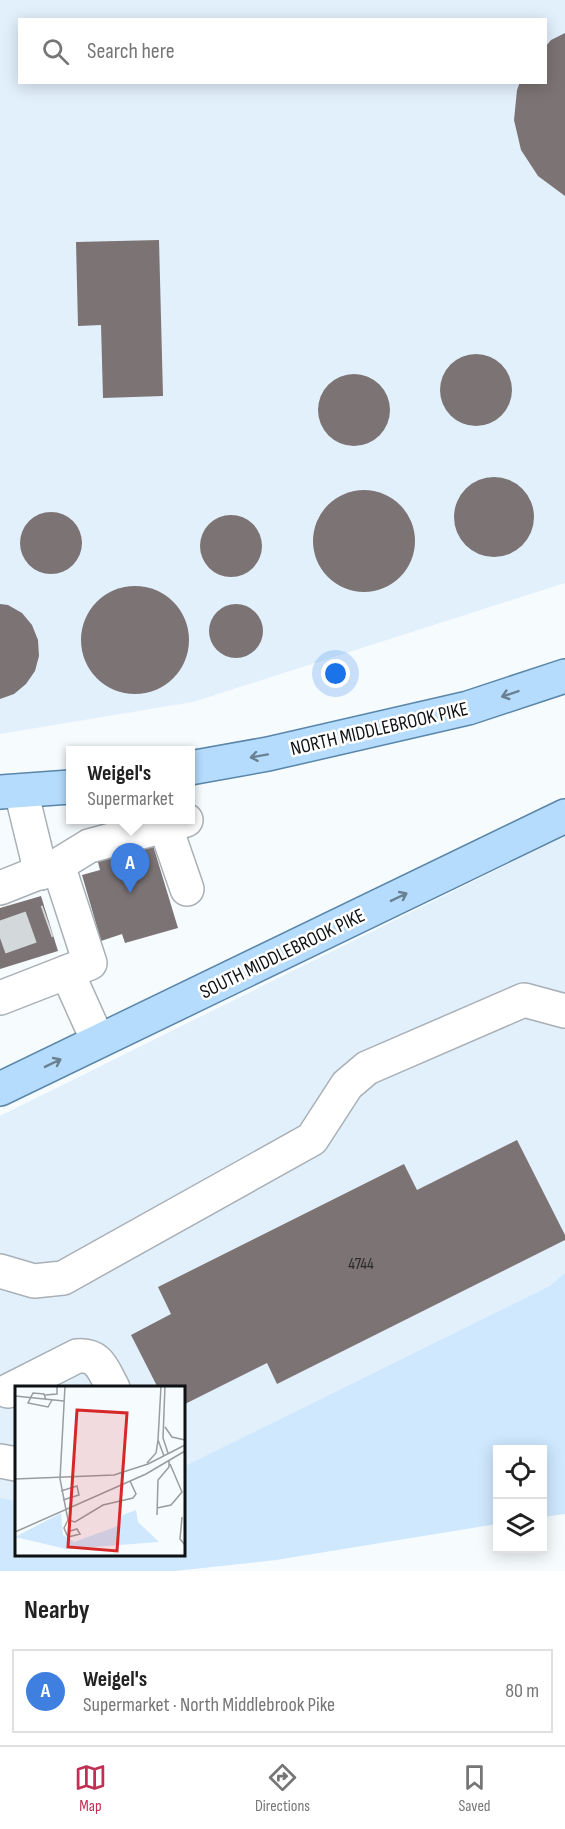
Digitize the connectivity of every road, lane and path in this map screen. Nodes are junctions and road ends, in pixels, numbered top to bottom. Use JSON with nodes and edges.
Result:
{"nodes":[{"id":1,"x":565,"y":676,"type":"edge"},
{"id":2,"x":195,"y":767,"type":"edge"},
{"id":3,"x":66,"y":787,"type":"edge"},
{"id":4,"x":10,"y":792,"type":"edge"},
{"id":5,"x":565,"y":816,"type":"edge"},
{"id":6,"x":169,"y":824,"type":"edge"},
{"id":7,"x":176,"y":824,"type":"edge"},
{"id":8,"x":49,"y":869,"type":"junction"},
{"id":9,"x":0,"y":888,"type":"edge"},
{"id":10,"x":187,"y":889,"type":"dead end"},
{"id":11,"x":67,"y":972,"type":"junction"},
{"id":12,"x":0,"y":998,"type":"edge"},
{"id":13,"x":565,"y":1011,"type":"edge"},
{"id":14,"x":98,"y":1041,"type":"junction"},
{"id":15,"x":0,"y":1089,"type":"edge"},
{"id":16,"x":0,"y":1271,"type":"edge"},
{"id":17,"x":18,"y":1386,"type":"edge"},
{"id":18,"x":112,"y":1386,"type":"edge"},
{"id":19,"x":15,"y":1387,"type":"edge"},
{"id":20,"x":8,"y":1391,"type":"dead end"},
{"id":21,"x":0,"y":1461,"type":"edge"},
{"id":22,"x":15,"y":1464,"type":"edge"}],
"edges":[{"from":1,"to":2,"type":"main road","name":"NORTH MIDDLEBROOK PIKE","one_way":true},
{"from":3,"to":4,"type":"main road"},
{"from":4,"to":8,"type":"lane"},
{"from":14,"to":5,"type":"main road","name":"SOUTH MIDDLEBROOK PIKE","one_way":true},
{"from":6,"to":8,"type":"lane"},
{"from":7,"to":10,"type":"lane"},
{"from":8,"to":9,"type":"lane"},
{"from":8,"to":11,"type":"lane"},
{"from":11,"to":12,"type":"lane"},
{"from":11,"to":14,"type":"lane"},
{"from":13,"to":16,"type":"lane"},
{"from":15,"to":14,"type":"main road","name":"SOUTH MIDDLEBROOK PIKE","one_way":true},
{"from":17,"to":18,"type":"lane"},
{"from":19,"to":20,"type":"lane"},
{"from":21,"to":22,"type":"lane"}]}
